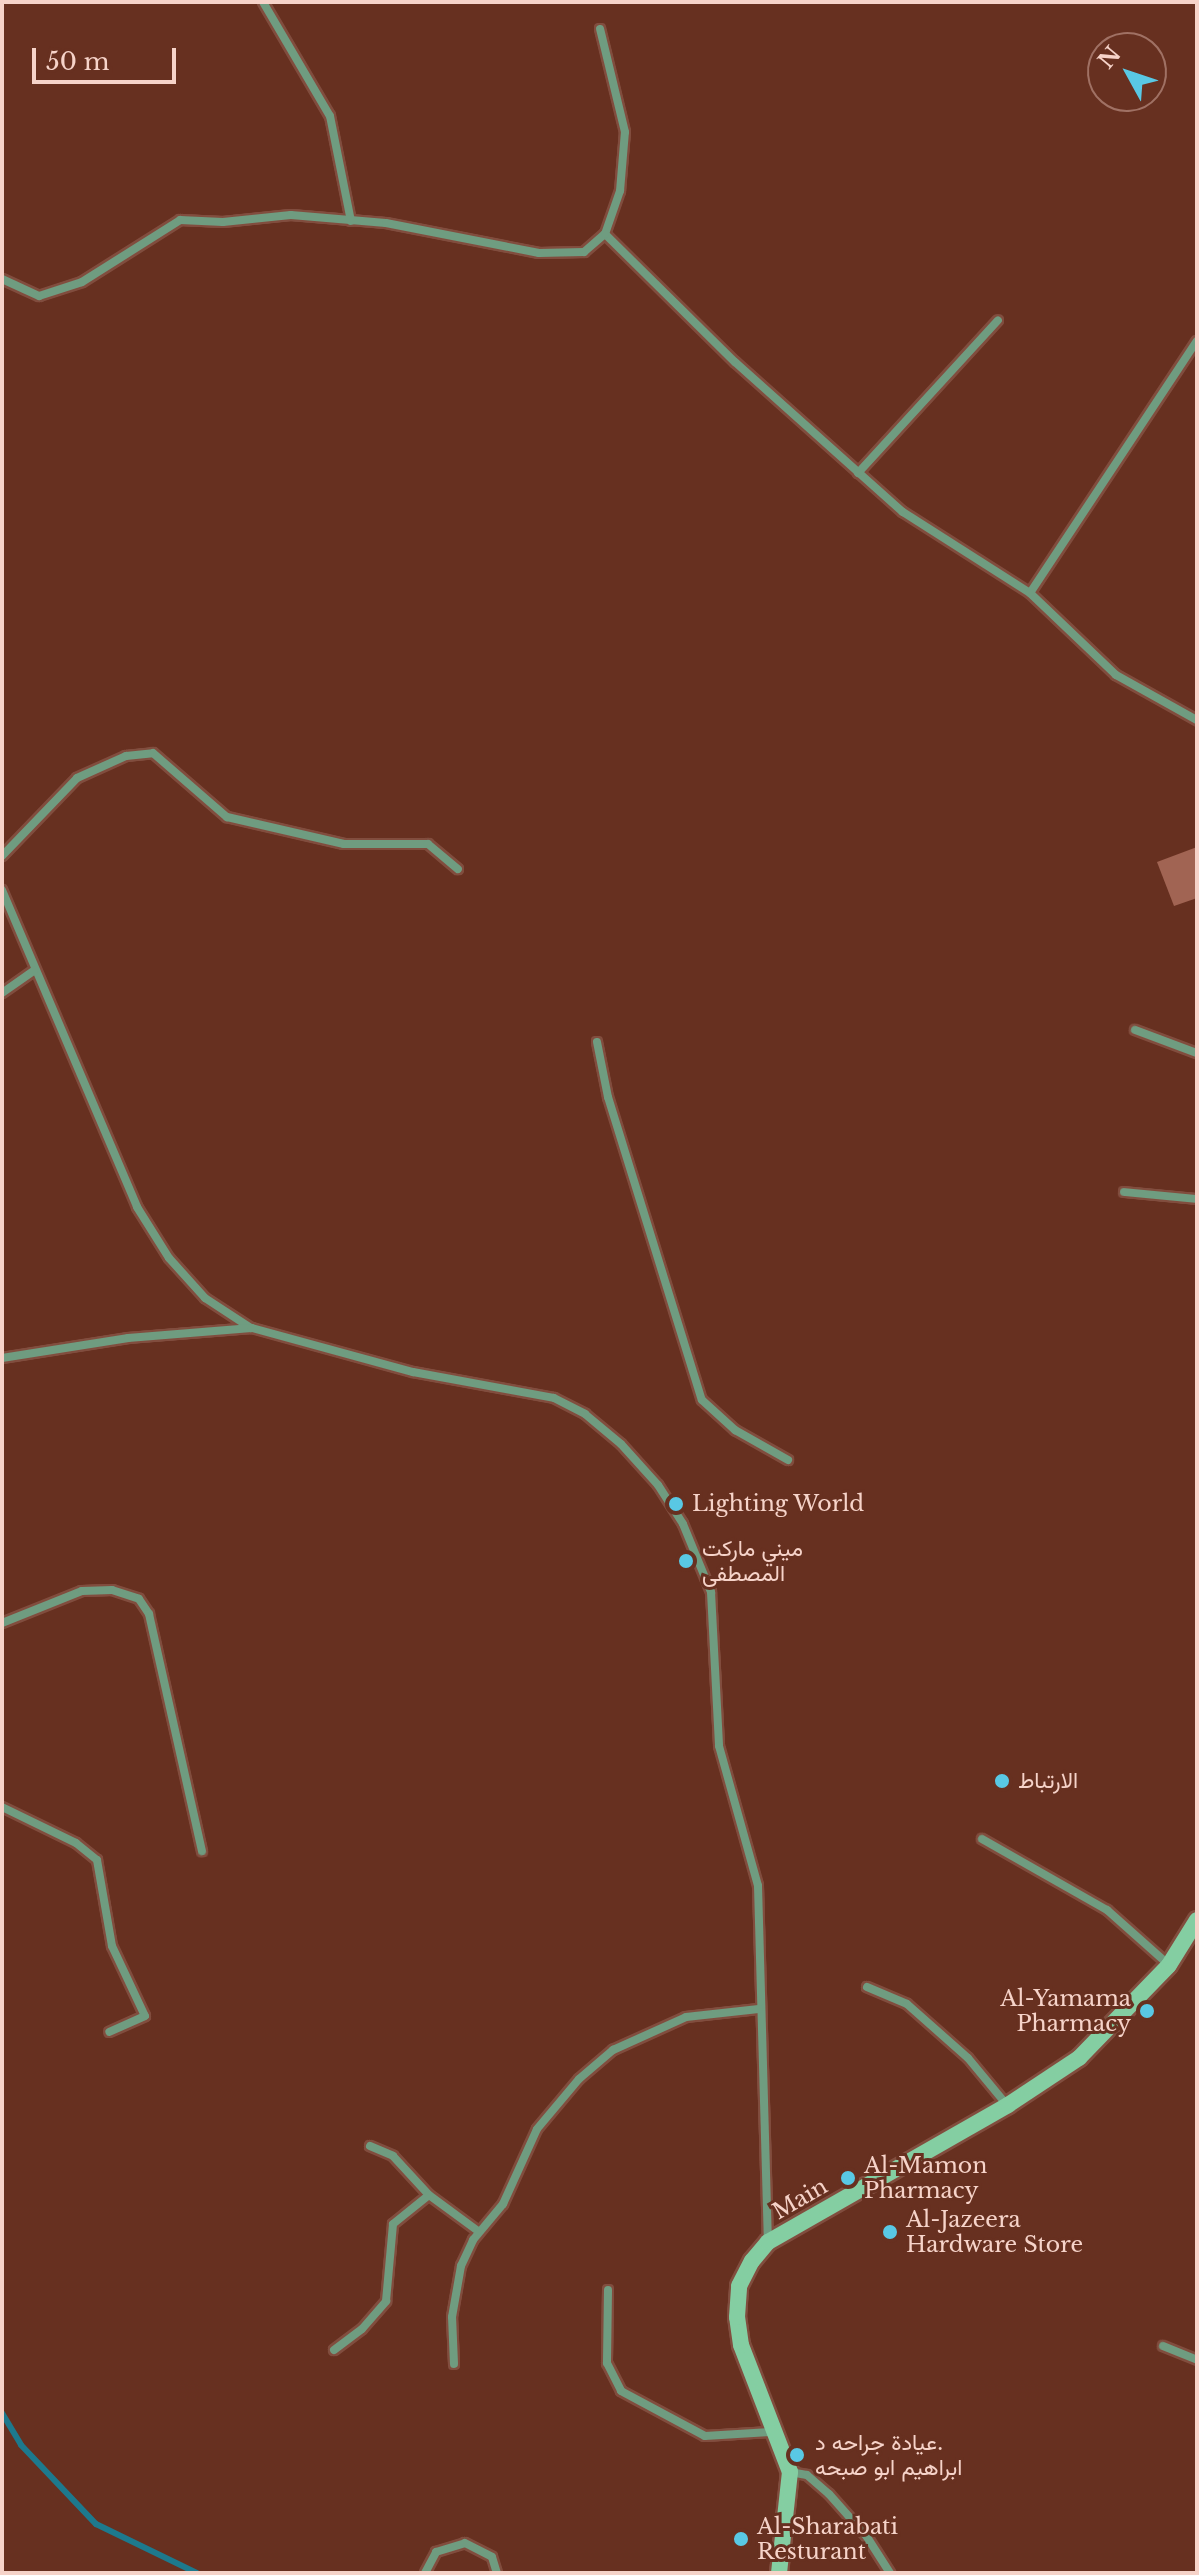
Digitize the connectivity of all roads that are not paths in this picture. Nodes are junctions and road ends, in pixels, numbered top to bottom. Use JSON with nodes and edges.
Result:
{"nodes":[{"id":1,"x":263,"y":2,"type":"edge"},
{"id":2,"x":600,"y":29,"type":"dead end"},
{"id":3,"x":351,"y":221,"type":"junction"},
{"id":4,"x":605,"y":234,"type":"junction"},
{"id":5,"x":2,"y":279,"type":"edge"},
{"id":6,"x":998,"y":320,"type":"dead end"},
{"id":7,"x":1197,"y":341,"type":"edge"},
{"id":8,"x":858,"y":473,"type":"junction"},
{"id":9,"x":1030,"y":593,"type":"junction"},
{"id":10,"x":1197,"y":720,"type":"edge"},
{"id":11,"x":2,"y":856,"type":"edge"},
{"id":12,"x":458,"y":869,"type":"dead end"},
{"id":13,"x":2,"y":890,"type":"edge"},
{"id":14,"x":34,"y":971,"type":"junction"},
{"id":15,"x":2,"y":993,"type":"edge"},
{"id":16,"x":1135,"y":1030,"type":"dead end"},
{"id":17,"x":597,"y":1042,"type":"dead end"},
{"id":18,"x":1197,"y":1053,"type":"edge"},
{"id":19,"x":1124,"y":1192,"type":"dead end"},
{"id":20,"x":1197,"y":1199,"type":"edge"},
{"id":21,"x":252,"y":1328,"type":"junction"},
{"id":22,"x":2,"y":1358,"type":"edge"},
{"id":23,"x":788,"y":1460,"type":"dead end"},
{"id":24,"x":2,"y":1623,"type":"edge"},
{"id":25,"x":2,"y":1807,"type":"edge"},
{"id":26,"x":982,"y":1839,"type":"dead end"},
{"id":27,"x":202,"y":1851,"type":"dead end"},
{"id":28,"x":1197,"y":1920,"type":"edge"},
{"id":29,"x":1169,"y":1965,"type":"junction"},
{"id":30,"x":867,"y":1987,"type":"dead end"},
{"id":31,"x":759,"y":2009,"type":"junction"},
{"id":32,"x":109,"y":2032,"type":"dead end"},
{"id":33,"x":1008,"y":2105,"type":"junction"},
{"id":34,"x":370,"y":2146,"type":"dead end"},
{"id":35,"x":429,"y":2195,"type":"junction"},
{"id":36,"x":478,"y":2231,"type":"junction"},
{"id":37,"x":768,"y":2242,"type":"junction"},
{"id":38,"x":608,"y":2290,"type":"dead end"},
{"id":39,"x":1163,"y":2346,"type":"dead end"},
{"id":40,"x":334,"y":2350,"type":"dead end"},
{"id":41,"x":1197,"y":2360,"type":"edge"},
{"id":42,"x":454,"y":2364,"type":"dead end"},
{"id":43,"x":770,"y":2432,"type":"junction"},
{"id":44,"x":790,"y":2472,"type":"junction"},
{"id":45,"x":425,"y":2573,"type":"edge"},
{"id":46,"x":497,"y":2573,"type":"edge"},
{"id":47,"x":779,"y":2573,"type":"edge"},
{"id":48,"x":890,"y":2573,"type":"edge"}],
"edges":[{"from":1,"to":3,"type":"street"},
{"from":2,"to":4,"type":"street"},
{"from":3,"to":4,"type":"street"},
{"from":3,"to":5,"type":"street"},
{"from":4,"to":8,"type":"street"},
{"from":6,"to":8,"type":"street"},
{"from":7,"to":9,"type":"street"},
{"from":8,"to":9,"type":"street"},
{"from":9,"to":10,"type":"street"},
{"from":11,"to":12,"type":"street"},
{"from":13,"to":14,"type":"street"},
{"from":14,"to":15,"type":"street"},
{"from":14,"to":21,"type":"street"},
{"from":16,"to":18,"type":"street"},
{"from":17,"to":23,"type":"street"},
{"from":19,"to":20,"type":"street"},
{"from":21,"to":22,"type":"street"},
{"from":21,"to":31,"type":"street"},
{"from":24,"to":27,"type":"street"},
{"from":25,"to":32,"type":"street"},
{"from":26,"to":29,"type":"street"},
{"from":28,"to":29,"type":"main road","name":"Main"},
{"from":29,"to":33,"type":"main road","name":"Main"},
{"from":30,"to":33,"type":"street"},
{"from":31,"to":36,"type":"street"},
{"from":31,"to":37,"type":"street"},
{"from":33,"to":37,"type":"main road","name":"Main"},
{"from":34,"to":35,"type":"street"},
{"from":35,"to":36,"type":"street"},
{"from":35,"to":40,"type":"street"},
{"from":36,"to":42,"type":"street"},
{"from":37,"to":43,"type":"main road","name":"Main"},
{"from":38,"to":43,"type":"street"},
{"from":39,"to":41,"type":"street"},
{"from":43,"to":44,"type":"main road","name":"Main"},
{"from":44,"to":47,"type":"main road"},
{"from":44,"to":48,"type":"street"},
{"from":45,"to":46,"type":"street"}]}
